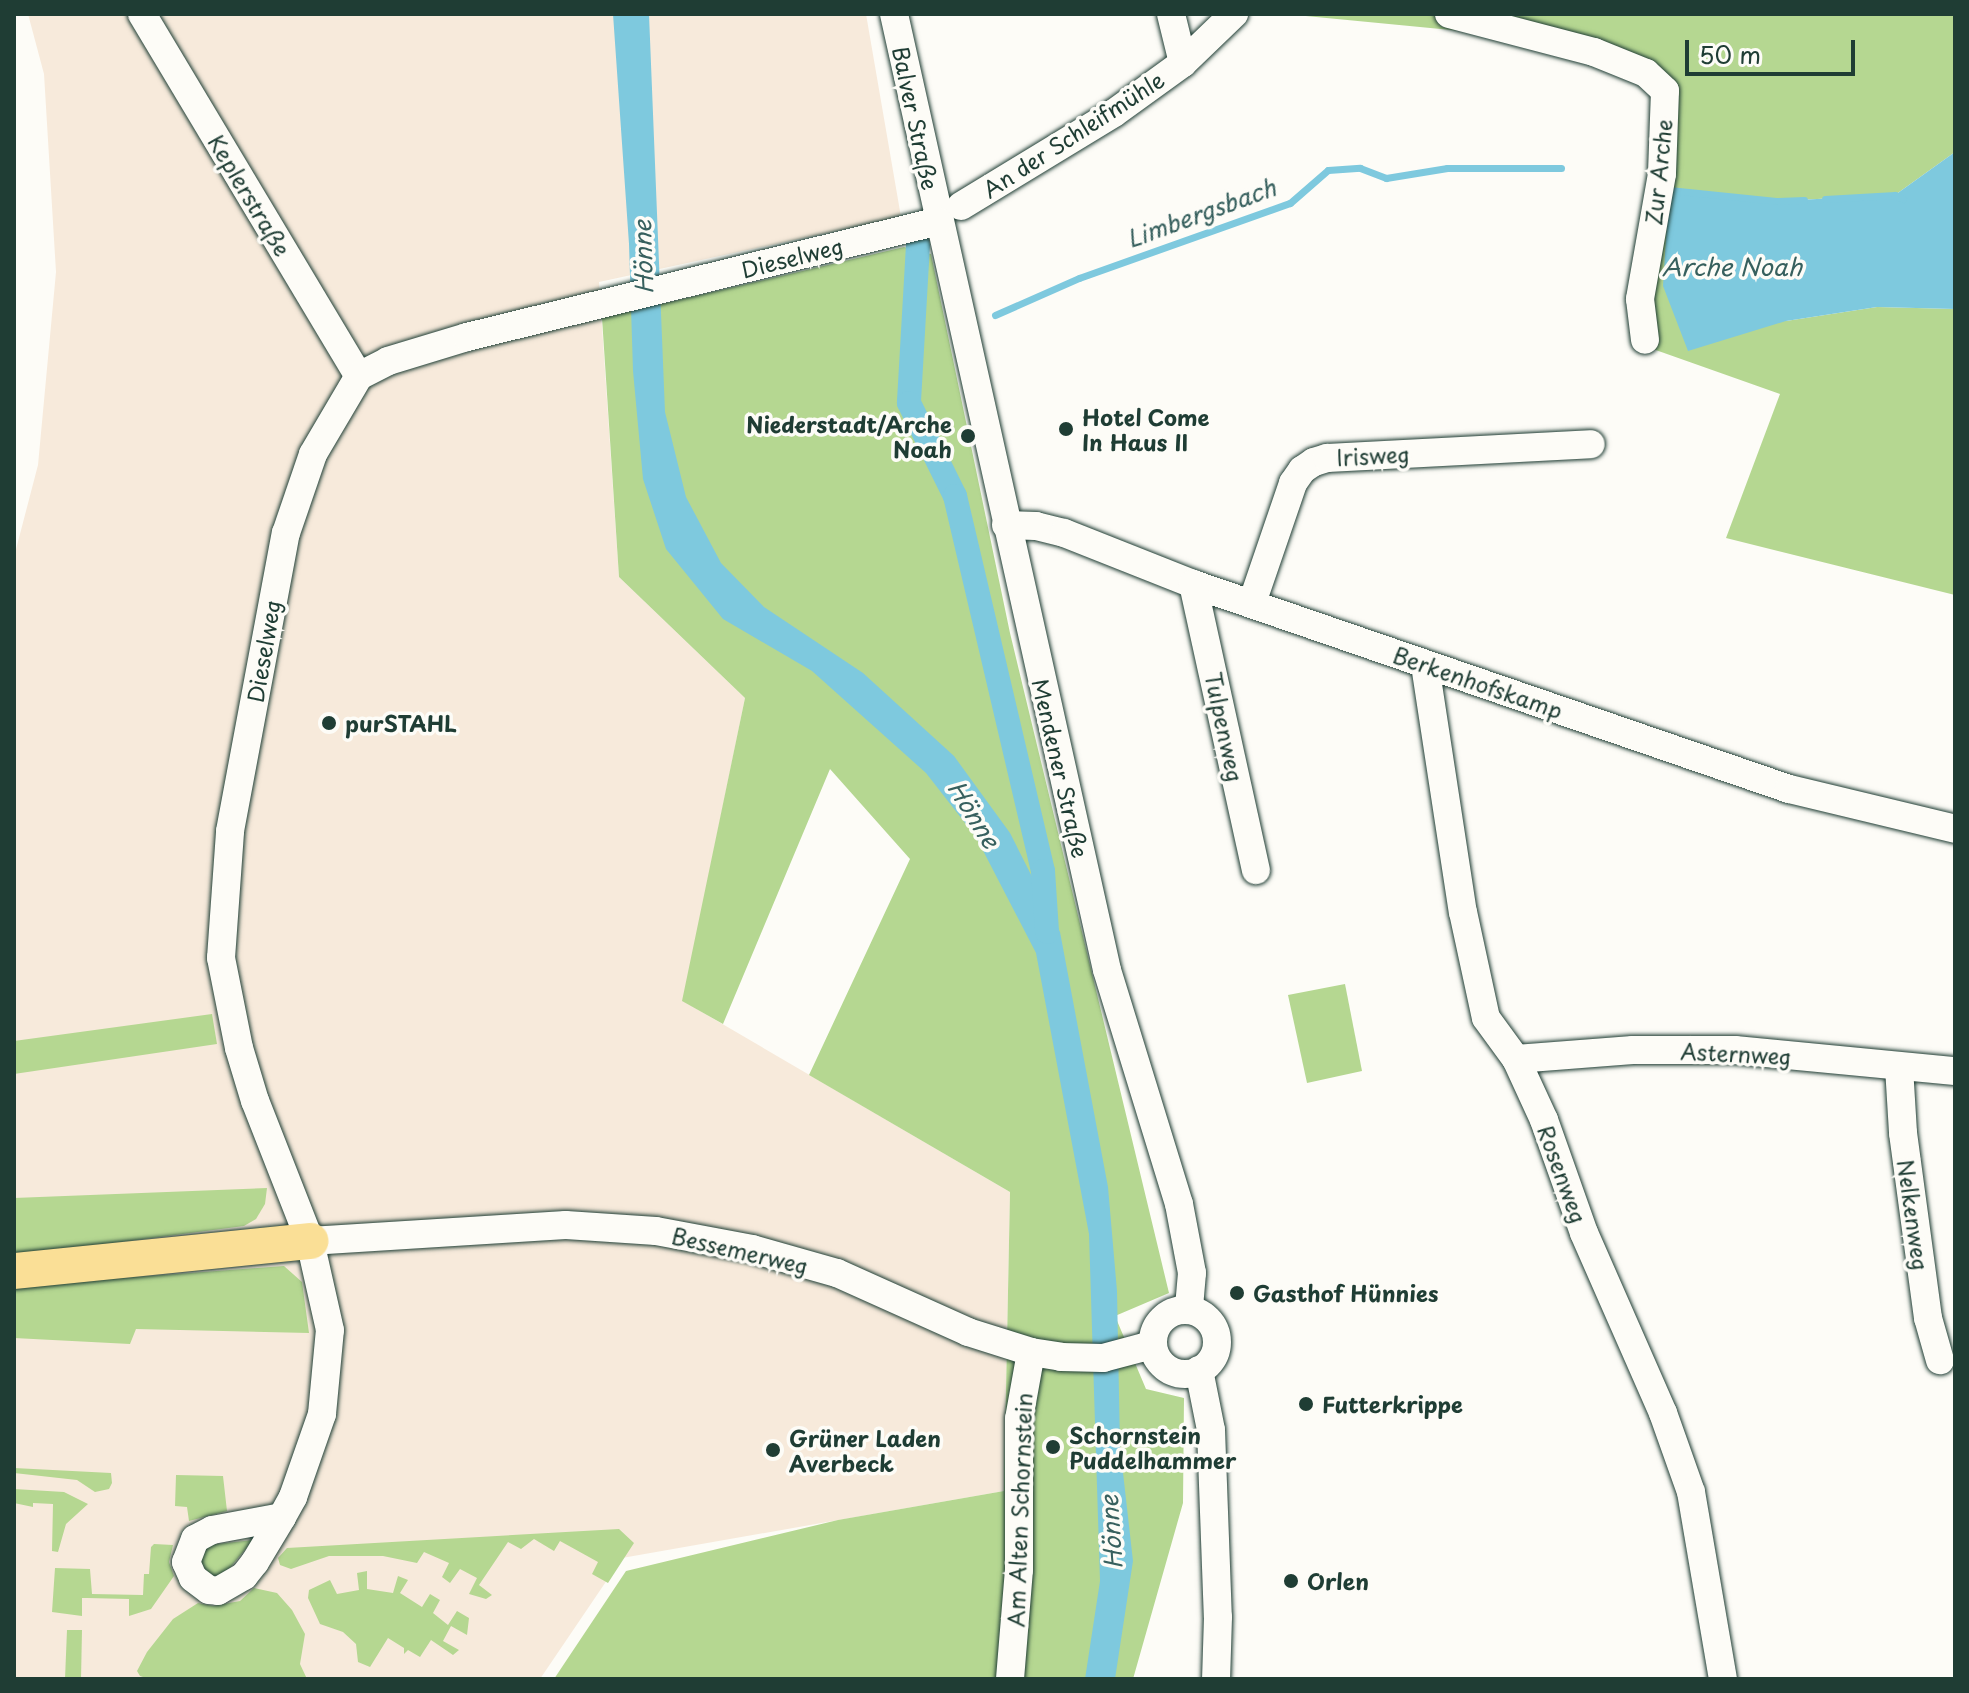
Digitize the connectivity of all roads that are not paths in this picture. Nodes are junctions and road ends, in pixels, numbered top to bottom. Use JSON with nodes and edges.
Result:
{"nodes":[{"id":1,"x":142,"y":14,"type":"edge"},
{"id":2,"x":894,"y":14,"type":"edge"},
{"id":3,"x":1171,"y":14,"type":"edge"},
{"id":4,"x":1234,"y":14,"type":"edge"},
{"id":5,"x":1449,"y":14,"type":"edge"},
{"id":6,"x":1183,"y":63,"type":"junction"},
{"id":7,"x":950,"y":214,"type":"junction"},
{"id":8,"x":1645,"y":340,"type":"dead end"},
{"id":9,"x":359,"y":376,"type":"junction"},
{"id":10,"x":1591,"y":444,"type":"dead end"},
{"id":11,"x":1006,"y":525,"type":"junction"},
{"id":12,"x":1193,"y":584,"type":"junction"},
{"id":13,"x":1252,"y":603,"type":"junction"},
{"id":14,"x":1425,"y":665,"type":"junction"},
{"id":15,"x":1955,"y":829,"type":"edge"},
{"id":16,"x":1256,"y":870,"type":"dead end"},
{"id":17,"x":1516,"y":1059,"type":"junction"},
{"id":18,"x":1899,"y":1067,"type":"junction"},
{"id":19,"x":1955,"y":1071,"type":"edge"},
{"id":20,"x":310,"y":1241,"type":"junction"},
{"id":21,"x":14,"y":1271,"type":"edge"},
{"id":22,"x":1189,"y":1310,"type":"junction"},
{"id":23,"x":1147,"y":1346,"type":"junction"},
{"id":24,"x":1031,"y":1352,"type":"junction"},
{"id":25,"x":1940,"y":1360,"type":"dead end"},
{"id":26,"x":1199,"y":1370,"type":"junction"},
{"id":27,"x":282,"y":1517,"type":"dead end"},
{"id":28,"x":1008,"y":1676,"type":"edge"},
{"id":29,"x":1216,"y":1679,"type":"edge"},
{"id":30,"x":1723,"y":1679,"type":"edge"}],
"edges":[{"from":1,"to":9,"type":"street","name":"Keplerstraße"},
{"from":2,"to":7,"type":"street","name":"Balver Straße"},
{"from":3,"to":6,"type":"street","name":"An der Schleifmühle"},
{"from":4,"to":6,"type":"street"},
{"from":5,"to":8,"type":"street","name":"Zur Arche"},
{"from":6,"to":7,"type":"street","name":"An der Schleifmühle"},
{"from":7,"to":9,"type":"street","name":"Dieselweg"},
{"from":7,"to":11,"type":"street","name":"Mendener Straße"},
{"from":9,"to":20,"type":"street","name":"Dieselweg"},
{"from":10,"to":13,"type":"street","name":"Irisweg"},
{"from":11,"to":12,"type":"street","name":"Berkenhofskamp"},
{"from":11,"to":22,"type":"street","name":"Mendener Straße"},
{"from":12,"to":13,"type":"street","name":"Berkenhofskamp"},
{"from":12,"to":16,"type":"street","name":"Tulpenweg"},
{"from":13,"to":14,"type":"street","name":"Berkenhofskamp"},
{"from":14,"to":15,"type":"street","name":"Berkenhofskamp"},
{"from":14,"to":17,"type":"street","name":"Rosenweg"},
{"from":17,"to":18,"type":"street","name":"Asternweg"},
{"from":17,"to":30,"type":"street","name":"Rosenweg"},
{"from":18,"to":19,"type":"street","name":"Asternweg"},
{"from":18,"to":25,"type":"street","name":"Nelkenweg"},
{"from":20,"to":21,"type":"main road"},
{"from":20,"to":24,"type":"street","name":"Bessemerweg"},
{"from":20,"to":27,"type":"street","name":"Dieselweg"},
{"from":22,"to":23,"type":"street"},
{"from":22,"to":26,"type":"street"},
{"from":23,"to":24,"type":"street","name":"Bessemerweg"},
{"from":23,"to":26,"type":"street"},
{"from":24,"to":28,"type":"street","name":"Am Alten Schornstein"},
{"from":26,"to":29,"type":"street"}]}
